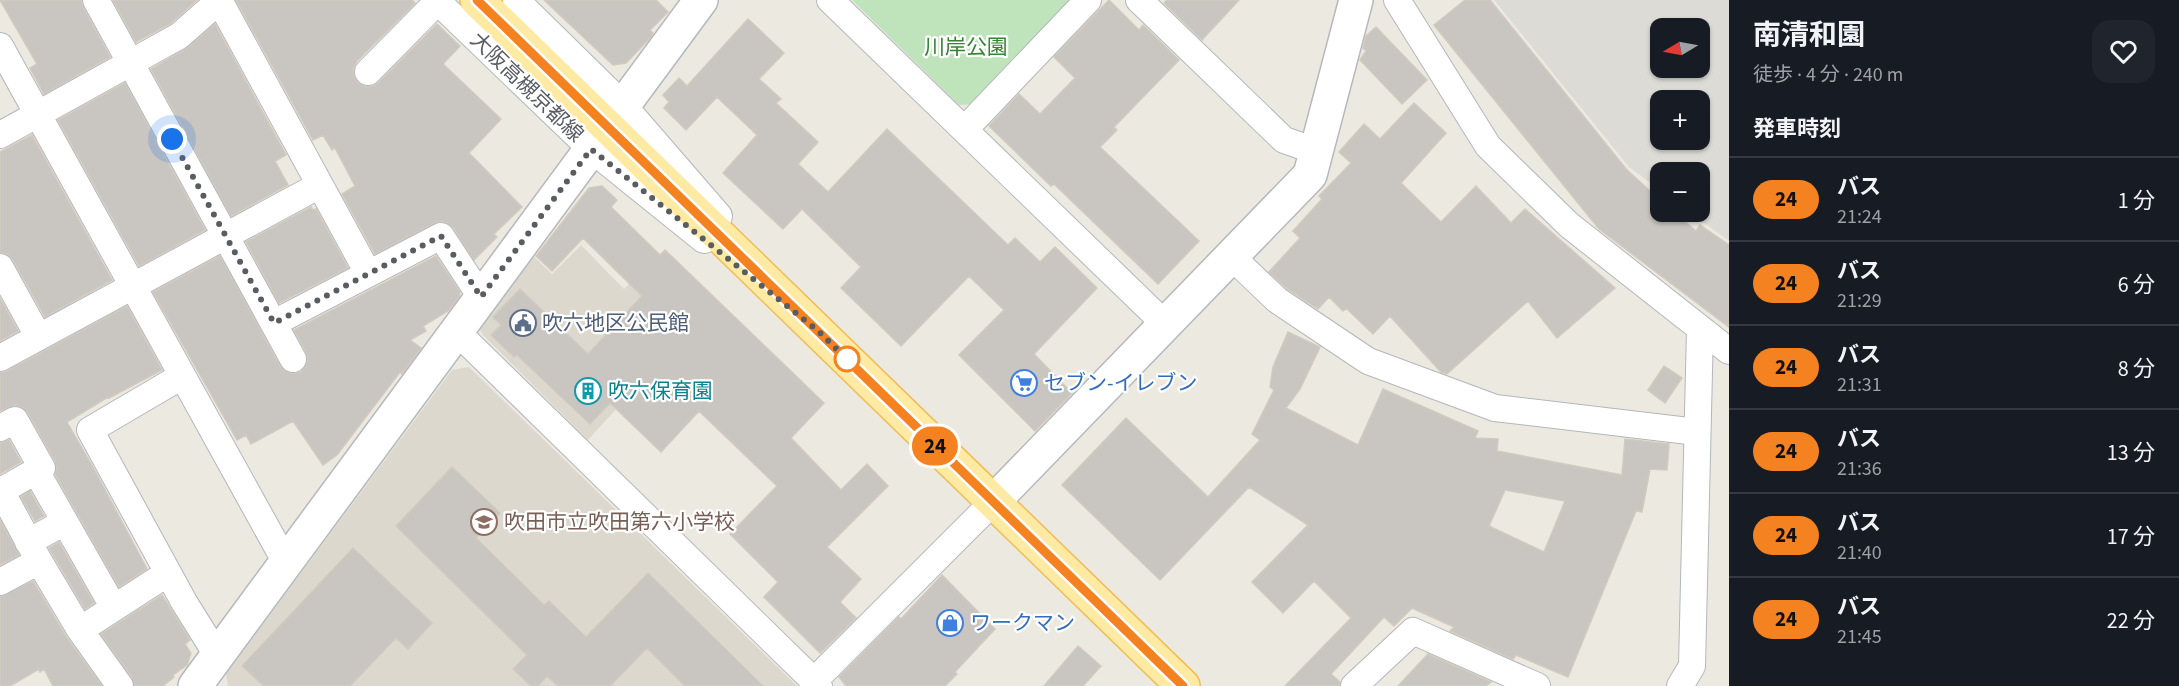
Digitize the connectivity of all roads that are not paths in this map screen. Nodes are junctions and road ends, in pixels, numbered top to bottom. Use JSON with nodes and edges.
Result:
{"nodes":[{"id":1,"x":96,"y":0,"type":"edge"},
{"id":2,"x":219,"y":0,"type":"edge"},
{"id":3,"x":477,"y":0,"type":"edge"},
{"id":4,"x":516,"y":0,"type":"edge"},
{"id":5,"x":701,"y":0,"type":"edge"},
{"id":6,"x":830,"y":0,"type":"edge"},
{"id":7,"x":1088,"y":0,"type":"edge"},
{"id":8,"x":1139,"y":0,"type":"edge"},
{"id":9,"x":1356,"y":0,"type":"edge"},
{"id":10,"x":1397,"y":0,"type":"edge"},
{"id":11,"x":437,"y":1,"type":"edge"},
{"id":12,"x":0,"y":46,"type":"edge"},
{"id":13,"x":130,"y":61,"type":"junction"},
{"id":14,"x":368,"y":72,"type":"dead end"},
{"id":15,"x":37,"y":115,"type":"junction"},
{"id":16,"x":608,"y":127,"type":"junction"},
{"id":17,"x":965,"y":129,"type":"junction"},
{"id":18,"x":0,"y":135,"type":"edge"},
{"id":19,"x":1316,"y":151,"type":"junction"},
{"id":20,"x":318,"y":186,"type":"junction"},
{"id":21,"x":225,"y":237,"type":"junction"},
{"id":22,"x":1232,"y":256,"type":"junction"},
{"id":23,"x":0,"y":267,"type":"edge"},
{"id":24,"x":368,"y":273,"type":"junction"},
{"id":25,"x":132,"y":287,"type":"junction"},
{"id":26,"x":481,"y":297,"type":"junction"},
{"id":27,"x":274,"y":323,"type":"junction"},
{"id":28,"x":1165,"y":324,"type":"junction"},
{"id":29,"x":1700,"y":329,"type":"junction"},
{"id":30,"x":457,"y":332,"type":"junction"},
{"id":31,"x":38,"y":336,"type":"junction"},
{"id":32,"x":1729,"y":351,"type":"edge"},
{"id":33,"x":0,"y":358,"type":"edge"},
{"id":34,"x":293,"y":359,"type":"dead end"},
{"id":35,"x":182,"y":376,"type":"junction"},
{"id":36,"x":0,"y":428,"type":"edge"},
{"id":37,"x":1696,"y":432,"type":"junction"},
{"id":38,"x":36,"y":471,"type":"junction"},
{"id":39,"x":0,"y":490,"type":"edge"},
{"id":40,"x":992,"y":503,"type":"junction"},
{"id":41,"x":65,"y":522,"type":"junction"},
{"id":42,"x":34,"y":552,"type":"junction"},
{"id":43,"x":285,"y":561,"type":"junction"},
{"id":44,"x":168,"y":573,"type":"junction"},
{"id":45,"x":0,"y":582,"type":"edge"},
{"id":46,"x":114,"y":608,"type":"junction"},
{"id":47,"x":80,"y":630,"type":"junction"},
{"id":48,"x":217,"y":655,"type":"junction"},
{"id":49,"x":198,"y":684,"type":"edge"},
{"id":50,"x":817,"y":684,"type":"edge"},
{"id":51,"x":120,"y":686,"type":"edge"},
{"id":52,"x":1183,"y":686,"type":"edge"},
{"id":53,"x":1353,"y":686,"type":"edge"},
{"id":54,"x":1537,"y":686,"type":"edge"},
{"id":55,"x":1680,"y":686,"type":"edge"}],
"edges":[{"from":1,"to":13,"type":"street"},
{"from":2,"to":13,"type":"street"},
{"from":2,"to":20,"type":"street"},
{"from":3,"to":16,"type":"main road","name":"大阪高槻京都線"},
{"from":4,"to":16,"type":"street","name":"大阪高槻京都線"},
{"from":5,"to":16,"type":"street"},
{"from":6,"to":17,"type":"street"},
{"from":7,"to":17,"type":"street"},
{"from":8,"to":19,"type":"street"},
{"from":9,"to":19,"type":"street"},
{"from":10,"to":29,"type":"street"},
{"from":11,"to":14,"type":"street"},
{"from":11,"to":16,"type":"street","name":"大阪高槻京都線"},
{"from":12,"to":15,"type":"street"},
{"from":13,"to":15,"type":"street"},
{"from":13,"to":21,"type":"street"},
{"from":15,"to":18,"type":"street"},
{"from":15,"to":25,"type":"street"},
{"from":16,"to":26,"type":"street"},
{"from":16,"to":40,"type":"main road","name":"大阪高槻京都線"},
{"from":17,"to":28,"type":"street"},
{"from":19,"to":22,"type":"street"},
{"from":20,"to":21,"type":"street"},
{"from":20,"to":24,"type":"street"},
{"from":21,"to":25,"type":"street"},
{"from":21,"to":27,"type":"street"},
{"from":22,"to":28,"type":"street"},
{"from":22,"to":37,"type":"street"},
{"from":23,"to":31,"type":"street"},
{"from":24,"to":26,"type":"street"},
{"from":24,"to":27,"type":"street"},
{"from":25,"to":31,"type":"street"},
{"from":25,"to":35,"type":"street"},
{"from":26,"to":30,"type":"street"},
{"from":27,"to":34,"type":"street"},
{"from":28,"to":40,"type":"street"},
{"from":29,"to":32,"type":"street"},
{"from":29,"to":37,"type":"street"},
{"from":30,"to":43,"type":"street"},
{"from":30,"to":50,"type":"street"},
{"from":31,"to":33,"type":"street"},
{"from":35,"to":43,"type":"street"},
{"from":35,"to":44,"type":"street"},
{"from":36,"to":38,"type":"street"},
{"from":37,"to":55,"type":"street"},
{"from":38,"to":39,"type":"street"},
{"from":38,"to":41,"type":"street"},
{"from":39,"to":42,"type":"street"},
{"from":40,"to":50,"type":"street"},
{"from":40,"to":52,"type":"main road","name":"大阪高槻京都線"},
{"from":41,"to":42,"type":"street"},
{"from":41,"to":46,"type":"street"},
{"from":42,"to":45,"type":"street"},
{"from":42,"to":47,"type":"street"},
{"from":43,"to":48,"type":"street"},
{"from":44,"to":46,"type":"street"},
{"from":44,"to":48,"type":"street"},
{"from":46,"to":47,"type":"street"},
{"from":47,"to":51,"type":"street"},
{"from":48,"to":49,"type":"street"},
{"from":53,"to":54,"type":"street"}]}
